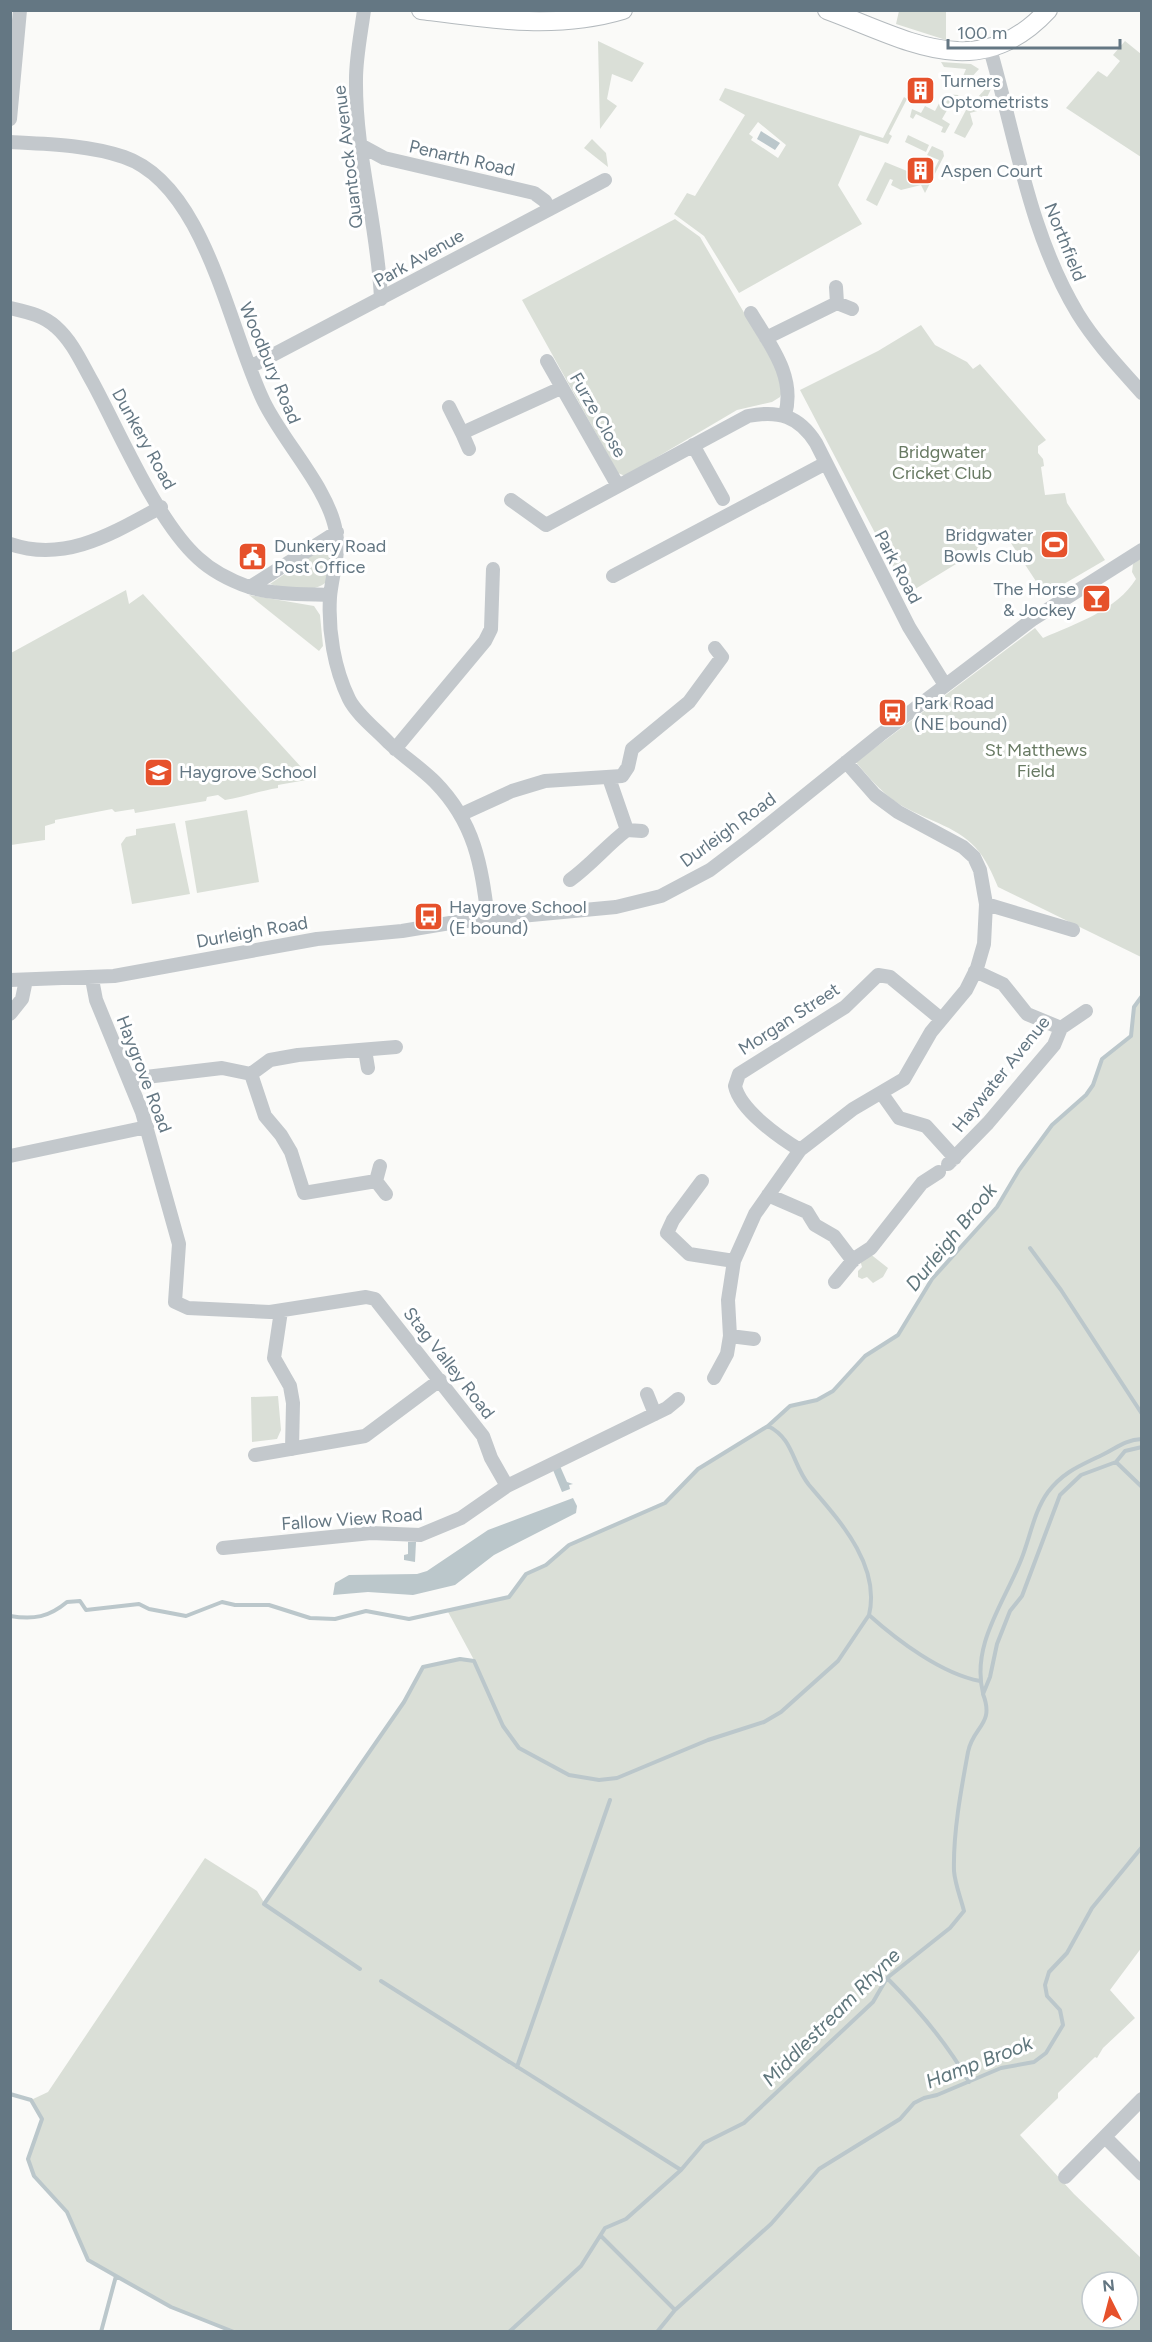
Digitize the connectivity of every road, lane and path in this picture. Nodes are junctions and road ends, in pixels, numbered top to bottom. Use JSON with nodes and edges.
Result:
{"nodes":[{"id":1,"x":20,"y":10,"type":"edge"},
{"id":2,"x":364,"y":10,"type":"edge"},
{"id":3,"x":421,"y":10,"type":"edge"},
{"id":4,"x":623,"y":10,"type":"edge"},
{"id":5,"x":827,"y":10,"type":"edge"},
{"id":6,"x":1048,"y":10,"type":"edge"},
{"id":7,"x":990,"y":49,"type":"junction"},
{"id":8,"x":13,"y":50,"type":"edge"},
{"id":9,"x":10,"y":118,"type":"edge"},
{"id":10,"x":10,"y":142,"type":"edge"},
{"id":11,"x":362,"y":146,"type":"junction"},
{"id":12,"x":605,"y":180,"type":"dead end"},
{"id":13,"x":549,"y":209,"type":"junction"},
{"id":14,"x":836,"y":286,"type":"dead end"},
{"id":15,"x":381,"y":299,"type":"junction"},
{"id":16,"x":837,"y":303,"type":"junction"},
{"id":17,"x":10,"y":308,"type":"edge"},
{"id":18,"x":852,"y":309,"type":"dead end"},
{"id":19,"x":751,"y":313,"type":"dead end"},
{"id":20,"x":766,"y":338,"type":"junction"},
{"id":21,"x":547,"y":361,"type":"dead end"},
{"id":22,"x":250,"y":367,"type":"junction"},
{"id":23,"x":561,"y":388,"type":"junction"},
{"id":24,"x":1142,"y":393,"type":"edge"},
{"id":25,"x":448,"y":406,"type":"dead end"},
{"id":26,"x":785,"y":415,"type":"junction"},
{"id":27,"x":462,"y":433,"type":"junction"},
{"id":28,"x":693,"y":445,"type":"junction"},
{"id":29,"x":469,"y":448,"type":"dead end"},
{"id":30,"x":826,"y":463,"type":"junction"},
{"id":31,"x":618,"y":486,"type":"junction"},
{"id":32,"x":723,"y":499,"type":"dead end"},
{"id":33,"x":511,"y":500,"type":"dead end"},
{"id":34,"x":161,"y":507,"type":"junction"},
{"id":35,"x":337,"y":532,"type":"junction"},
{"id":36,"x":10,"y":544,"type":"edge"},
{"id":37,"x":1142,"y":550,"type":"edge"},
{"id":38,"x":493,"y":568,"type":"dead end"},
{"id":39,"x":613,"y":576,"type":"dead end"},
{"id":40,"x":250,"y":587,"type":"junction"},
{"id":41,"x":330,"y":595,"type":"junction"},
{"id":42,"x":491,"y":629,"type":"junction"},
{"id":43,"x":491,"y":646,"type":"dead end"},
{"id":44,"x":715,"y":648,"type":"dead end"},
{"id":45,"x":945,"y":685,"type":"junction"},
{"id":46,"x":395,"y":749,"type":"junction"},
{"id":47,"x":846,"y":762,"type":"junction"},
{"id":48,"x":609,"y":778,"type":"junction"},
{"id":49,"x":462,"y":814,"type":"junction"},
{"id":50,"x":627,"y":830,"type":"junction"},
{"id":51,"x":642,"y":831,"type":"dead end"},
{"id":52,"x":570,"y":880,"type":"dead end"},
{"id":53,"x":986,"y":904,"type":"junction"},
{"id":54,"x":488,"y":918,"type":"junction"},
{"id":55,"x":1073,"y":930,"type":"dead end"},
{"id":56,"x":975,"y":971,"type":"junction"},
{"id":57,"x":92,"y":979,"type":"junction"},
{"id":58,"x":10,"y":980,"type":"edge"},
{"id":59,"x":26,"y":980,"type":"junction"},
{"id":60,"x":1086,"y":1011,"type":"dead end"},
{"id":61,"x":10,"y":1014,"type":"edge"},
{"id":62,"x":941,"y":1019,"type":"junction"},
{"id":63,"x":1061,"y":1028,"type":"junction"},
{"id":64,"x":396,"y":1047,"type":"dead end"},
{"id":65,"x":365,"y":1050,"type":"junction"},
{"id":66,"x":368,"y":1068,"type":"dead end"},
{"id":67,"x":251,"y":1074,"type":"junction"},
{"id":68,"x":129,"y":1079,"type":"junction"},
{"id":69,"x":882,"y":1094,"type":"junction"},
{"id":70,"x":147,"y":1127,"type":"junction"},
{"id":71,"x":800,"y":1150,"type":"junction"},
{"id":72,"x":10,"y":1156,"type":"edge"},
{"id":73,"x":947,"y":1165,"type":"junction"},
{"id":74,"x":380,"y":1166,"type":"dead end"},
{"id":75,"x":376,"y":1181,"type":"junction"},
{"id":76,"x":702,"y":1181,"type":"dead end"},
{"id":77,"x":304,"y":1193,"type":"junction"},
{"id":78,"x":386,"y":1194,"type":"dead end"},
{"id":79,"x":768,"y":1195,"type":"junction"},
{"id":80,"x":307,"y":1208,"type":"dead end"},
{"id":81,"x":667,"y":1233,"type":"junction"},
{"id":82,"x":657,"y":1244,"type":"dead end"},
{"id":83,"x":734,"y":1261,"type":"junction"},
{"id":84,"x":853,"y":1261,"type":"junction"},
{"id":85,"x":835,"y":1282,"type":"dead end"},
{"id":86,"x":175,"y":1302,"type":"joint"},
{"id":87,"x":281,"y":1311,"type":"junction"},
{"id":88,"x":730,"y":1336,"type":"junction"},
{"id":89,"x":754,"y":1340,"type":"dead end"},
{"id":90,"x":714,"y":1378,"type":"dead end"},
{"id":91,"x":440,"y":1380,"type":"junction"},
{"id":92,"x":646,"y":1394,"type":"dead end"},
{"id":93,"x":678,"y":1399,"type":"dead end"},
{"id":94,"x":655,"y":1414,"type":"junction"},
{"id":95,"x":292,"y":1449,"type":"junction"},
{"id":96,"x":255,"y":1455,"type":"dead end"},
{"id":97,"x":507,"y":1486,"type":"junction"},
{"id":98,"x":222,"y":1548,"type":"dead end"},
{"id":99,"x":1142,"y":2099,"type":"edge"},
{"id":100,"x":1105,"y":2138,"type":"junction"},
{"id":101,"x":1142,"y":2174,"type":"edge"},
{"id":102,"x":1065,"y":2177,"type":"dead end"}],
"edges":[{"from":1,"to":8,"type":"street"},
{"from":2,"to":11,"type":"street","name":"Quantock Avenue"},
{"from":3,"to":4,"type":"main road"},
{"from":5,"to":7,"type":"main road"},
{"from":6,"to":7,"type":"main road"},
{"from":7,"to":24,"type":"street","name":"Northfield"},
{"from":8,"to":9,"type":"street"},
{"from":10,"to":22,"type":"street","name":"Woodbury Road"},
{"from":11,"to":13,"type":"street","name":"Penarth Road"},
{"from":11,"to":15,"type":"street","name":"Quantock Avenue"},
{"from":12,"to":13,"type":"street","name":"Park Avenue"},
{"from":13,"to":15,"type":"street","name":"Park Avenue"},
{"from":14,"to":16,"type":"street"},
{"from":15,"to":22,"type":"street","name":"Park Avenue"},
{"from":16,"to":18,"type":"street"},
{"from":16,"to":20,"type":"street"},
{"from":17,"to":34,"type":"street","name":"Dunkery Road"},
{"from":19,"to":20,"type":"street"},
{"from":20,"to":26,"type":"street"},
{"from":21,"to":23,"type":"street","name":"Furze Close"},
{"from":22,"to":35,"type":"street","name":"Woodbury Road"},
{"from":23,"to":27,"type":"street"},
{"from":23,"to":31,"type":"street","name":"Furze Close"},
{"from":25,"to":27,"type":"street"},
{"from":26,"to":28,"type":"street","name":"Furze Close"},
{"from":26,"to":30,"type":"street","name":"Park Road"},
{"from":27,"to":29,"type":"street"},
{"from":28,"to":31,"type":"street","name":"Furze Close"},
{"from":28,"to":32,"type":"street"},
{"from":30,"to":39,"type":"street"},
{"from":30,"to":45,"type":"street","name":"Park Road"},
{"from":31,"to":33,"type":"street","name":"Furze Close"},
{"from":34,"to":36,"type":"street"},
{"from":34,"to":40,"type":"street","name":"Dunkery Road"},
{"from":35,"to":40,"type":"street"},
{"from":35,"to":41,"type":"street","name":"Woodbury Road"},
{"from":37,"to":45,"type":"street","name":"Durleigh Road"},
{"from":38,"to":42,"type":"street"},
{"from":40,"to":41,"type":"street","name":"Dunkery Road"},
{"from":41,"to":46,"type":"street","name":"Woodbury Road"},
{"from":42,"to":43,"type":"street"},
{"from":42,"to":46,"type":"street"},
{"from":44,"to":48,"type":"street"},
{"from":45,"to":47,"type":"street","name":"Durleigh Road"},
{"from":46,"to":49,"type":"street","name":"Woodbury Road"},
{"from":47,"to":53,"type":"street"},
{"from":47,"to":54,"type":"street","name":"Durleigh Road"},
{"from":48,"to":49,"type":"street"},
{"from":48,"to":50,"type":"street"},
{"from":49,"to":54,"type":"street","name":"Woodbury Road"},
{"from":50,"to":51,"type":"street"},
{"from":50,"to":52,"type":"street"},
{"from":53,"to":55,"type":"street"},
{"from":53,"to":56,"type":"street"},
{"from":54,"to":57,"type":"street","name":"Durleigh Road"},
{"from":56,"to":62,"type":"street"},
{"from":56,"to":63,"type":"street"},
{"from":57,"to":59,"type":"street","name":"Durleigh Road"},
{"from":57,"to":68,"type":"street","name":"Haygrove Road"},
{"from":58,"to":59,"type":"street","name":"Durleigh Road"},
{"from":59,"to":61,"type":"street"},
{"from":60,"to":63,"type":"street","name":"Haywater Avenue"},
{"from":62,"to":69,"type":"street"},
{"from":62,"to":71,"type":"street","name":"Morgan Street"},
{"from":63,"to":73,"type":"street","name":"Haywater Avenue"},
{"from":64,"to":65,"type":"street"},
{"from":65,"to":66,"type":"street"},
{"from":65,"to":67,"type":"street"},
{"from":67,"to":68,"type":"street"},
{"from":67,"to":77,"type":"street"},
{"from":68,"to":70,"type":"street","name":"Haygrove Road"},
{"from":69,"to":71,"type":"street"},
{"from":69,"to":73,"type":"street"},
{"from":70,"to":72,"type":"street"},
{"from":70,"to":86,"type":"street","name":"Haygrove Road"},
{"from":71,"to":79,"type":"street"},
{"from":73,"to":84,"type":"street","name":"Haywater Avenue"},
{"from":74,"to":75,"type":"street"},
{"from":75,"to":77,"type":"street"},
{"from":75,"to":78,"type":"street"},
{"from":76,"to":81,"type":"street"},
{"from":77,"to":80,"type":"street"},
{"from":79,"to":83,"type":"street"},
{"from":79,"to":84,"type":"street"},
{"from":81,"to":82,"type":"street"},
{"from":81,"to":83,"type":"street"},
{"from":83,"to":88,"type":"street"},
{"from":84,"to":85,"type":"street","name":"Haywater Avenue"},
{"from":86,"to":87,"type":"street","name":"Stag Valley Road"},
{"from":87,"to":91,"type":"street","name":"Stag Valley Road"},
{"from":87,"to":95,"type":"street"},
{"from":88,"to":89,"type":"street"},
{"from":88,"to":90,"type":"street"},
{"from":91,"to":95,"type":"street"},
{"from":91,"to":97,"type":"street","name":"Stag Valley Road"},
{"from":92,"to":94,"type":"street"},
{"from":93,"to":94,"type":"street"},
{"from":94,"to":97,"type":"street"},
{"from":95,"to":96,"type":"street"},
{"from":97,"to":98,"type":"street","name":"Fallow View Road"},
{"from":99,"to":100,"type":"street"},
{"from":100,"to":101,"type":"street"},
{"from":100,"to":102,"type":"street"}]}
